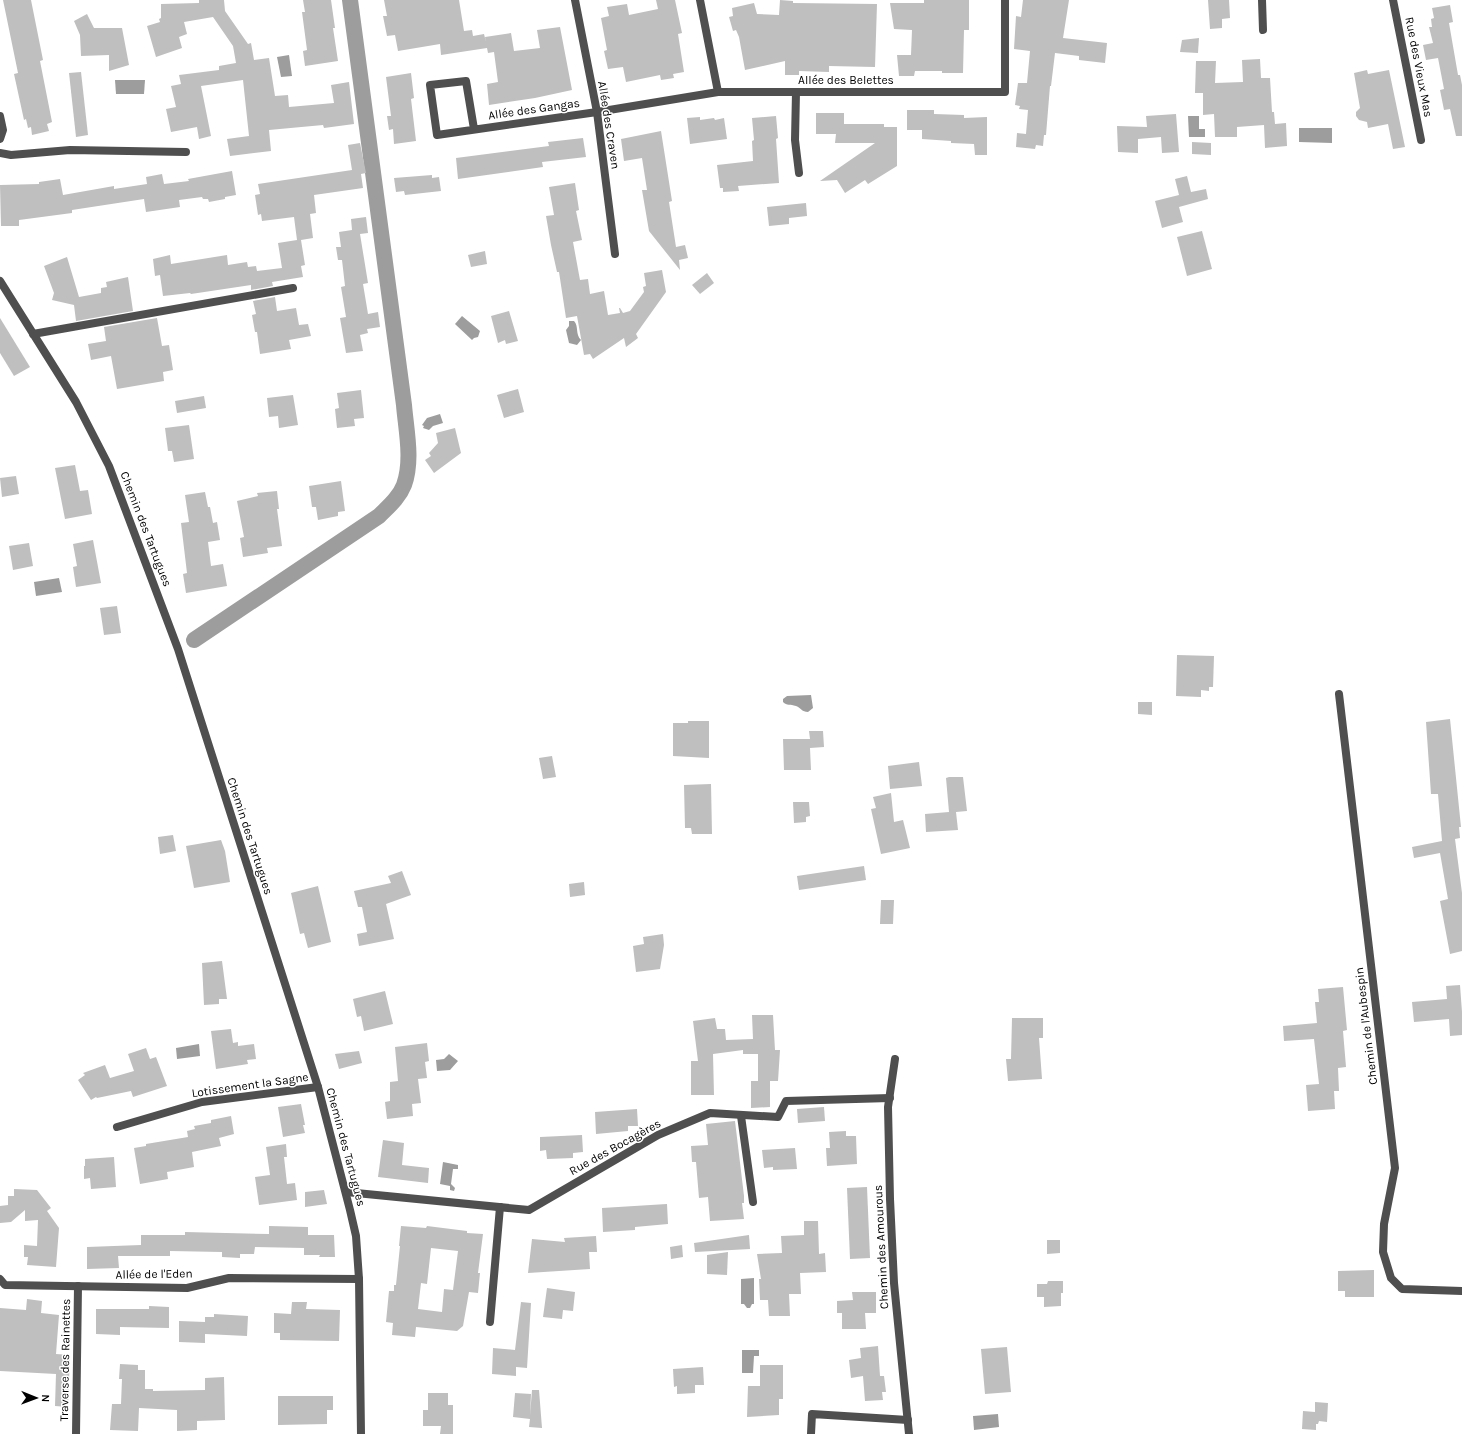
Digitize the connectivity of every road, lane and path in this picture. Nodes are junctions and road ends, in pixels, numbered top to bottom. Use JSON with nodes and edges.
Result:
{"nodes":[{"id":1,"x":575,"y":0,"type":"edge"},
{"id":2,"x":700,"y":0,"type":"edge"},
{"id":3,"x":1005,"y":0,"type":"edge"},
{"id":4,"x":1262,"y":0,"type":"edge"},
{"id":5,"x":1394,"y":0,"type":"edge"},
{"id":6,"x":1263,"y":30,"type":"dead end"},
{"id":7,"x":718,"y":92,"type":"junction"},
{"id":8,"x":796,"y":92,"type":"junction"},
{"id":9,"x":597,"y":112,"type":"junction"},
{"id":10,"x":0,"y":116,"type":"edge"},
{"id":11,"x":474,"y":129,"type":"junction"},
{"id":12,"x":0,"y":139,"type":"edge"},
{"id":13,"x":1421,"y":140,"type":"dead end"},
{"id":14,"x":186,"y":152,"type":"dead end"},
{"id":15,"x":0,"y":153,"type":"edge"},
{"id":16,"x":799,"y":173,"type":"dead end"},
{"id":17,"x":615,"y":254,"type":"dead end"},
{"id":18,"x":0,"y":281,"type":"edge"},
{"id":19,"x":293,"y":288,"type":"dead end"},
{"id":20,"x":33,"y":334,"type":"junction"},
{"id":21,"x":1339,"y":694,"type":"dead end"},
{"id":22,"x":895,"y":1059,"type":"dead end"},
{"id":23,"x":318,"y":1087,"type":"junction"},
{"id":24,"x":890,"y":1098,"type":"junction"},
{"id":25,"x":741,"y":1116,"type":"junction"},
{"id":26,"x":117,"y":1127,"type":"dead end"},
{"id":27,"x":346,"y":1192,"type":"junction"},
{"id":28,"x":753,"y":1202,"type":"dead end"},
{"id":29,"x":500,"y":1207,"type":"junction"},
{"id":30,"x":0,"y":1278,"type":"edge"},
{"id":31,"x":359,"y":1279,"type":"junction"},
{"id":32,"x":78,"y":1286,"type":"junction"},
{"id":33,"x":1462,"y":1291,"type":"edge"},
{"id":34,"x":490,"y":1322,"type":"dead end"},
{"id":35,"x":908,"y":1420,"type":"junction"},
{"id":36,"x":76,"y":1434,"type":"edge"},
{"id":37,"x":361,"y":1434,"type":"edge"},
{"id":38,"x":812,"y":1434,"type":"edge"},
{"id":39,"x":909,"y":1434,"type":"edge"}],
"edges":[{"from":1,"to":9,"type":"street","name":"Allée des Craven"},
{"from":2,"to":7,"type":"street"},
{"from":3,"to":8,"type":"street","name":"Allée des Belettes"},
{"from":4,"to":6,"type":"street"},
{"from":5,"to":13,"type":"street","name":"Rue des Vieux Mas"},
{"from":7,"to":8,"type":"street","name":"Allée des Belettes"},
{"from":7,"to":9,"type":"street","name":"Allée des Belettes"},
{"from":8,"to":16,"type":"street"},
{"from":9,"to":11,"type":"street","name":"Allée des Gangas"},
{"from":9,"to":17,"type":"street","name":"Allée des Craven"},
{"from":10,"to":12,"type":"street"},
{"from":11,"to":11,"type":"street","name":"Allée des Gangas"},
{"from":14,"to":15,"type":"street"},
{"from":18,"to":20,"type":"street","name":"Chemin des Tartugues"},
{"from":19,"to":20,"type":"street"},
{"from":20,"to":23,"type":"street","name":"Chemin des Tartugues"},
{"from":21,"to":33,"type":"street","name":"Chemin de l'Aubespin"},
{"from":22,"to":24,"type":"street","name":"Chemin des Amourous"},
{"from":23,"to":26,"type":"street","name":"Lotissement la Sagne"},
{"from":23,"to":27,"type":"street","name":"Chemin des Tartugues"},
{"from":24,"to":25,"type":"street","name":"Rue des Bocagères"},
{"from":24,"to":35,"type":"street","name":"Chemin des Amourous"},
{"from":25,"to":28,"type":"street"},
{"from":25,"to":29,"type":"street","name":"Rue des Bocagères"},
{"from":27,"to":29,"type":"street","name":"Rue des Bocagères"},
{"from":27,"to":31,"type":"street","name":"Chemin des Tartugues"},
{"from":29,"to":34,"type":"street"},
{"from":30,"to":32,"type":"street","name":"Allée de l'Eden"},
{"from":31,"to":32,"type":"street","name":"Allée de l'Eden"},
{"from":31,"to":37,"type":"street","name":"Chemin des Tartugues"},
{"from":32,"to":36,"type":"street","name":"Traverse des Rainettes"},
{"from":35,"to":38,"type":"street"},
{"from":35,"to":39,"type":"street","name":"Chemin des Amourous"}]}
